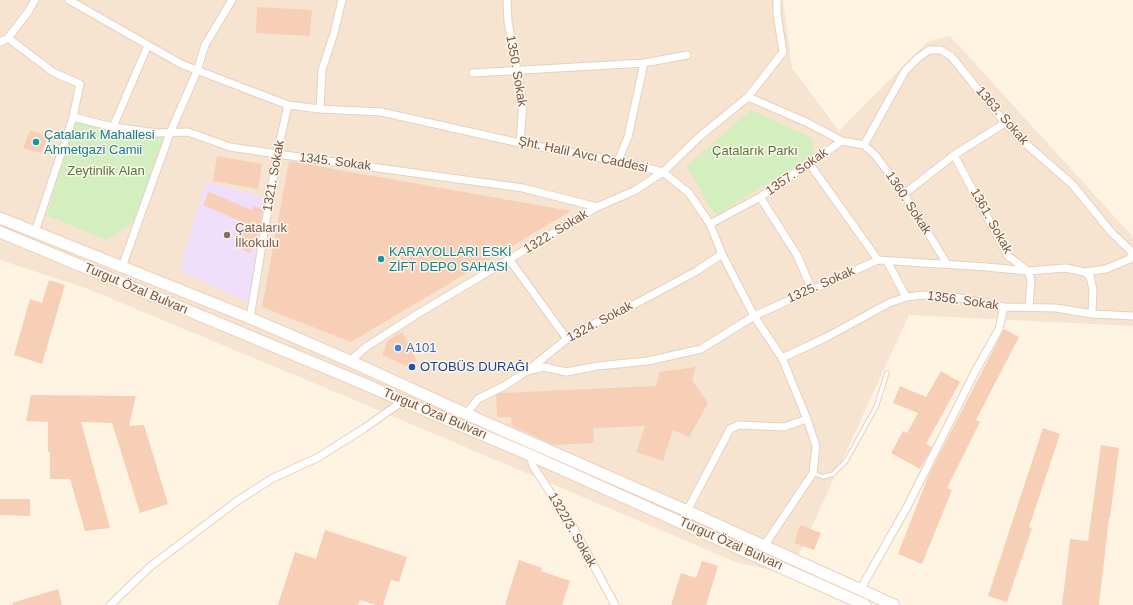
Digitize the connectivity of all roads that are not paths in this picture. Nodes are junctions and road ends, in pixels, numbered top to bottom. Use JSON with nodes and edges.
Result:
{"nodes":[{"id":1,"x":35,"y":0,"type":"edge"},
{"id":2,"x":69,"y":0,"type":"edge"},
{"id":3,"x":232,"y":0,"type":"edge"},
{"id":4,"x":342,"y":0,"type":"edge"},
{"id":5,"x":507,"y":0,"type":"edge"},
{"id":6,"x":777,"y":0,"type":"edge"},
{"id":7,"x":8,"y":38,"type":"junction"},
{"id":8,"x":0,"y":42,"type":"edge"},
{"id":9,"x":148,"y":45,"type":"junction"},
{"id":10,"x":687,"y":55,"type":"dead end"},
{"id":11,"x":644,"y":63,"type":"junction"},
{"id":12,"x":197,"y":71,"type":"junction"},
{"id":13,"x":517,"y":71,"type":"junction"},
{"id":14,"x":473,"y":73,"type":"dead end"},
{"id":15,"x":748,"y":97,"type":"junction"},
{"id":16,"x":288,"y":105,"type":"junction"},
{"id":17,"x":320,"y":109,"type":"junction"},
{"id":18,"x":73,"y":117,"type":"junction"},
{"id":19,"x":1005,"y":123,"type":"junction"},
{"id":20,"x":113,"y":127,"type":"junction"},
{"id":21,"x":170,"y":133,"type":"junction"},
{"id":22,"x":842,"y":141,"type":"junction"},
{"id":23,"x":520,"y":143,"type":"junction"},
{"id":24,"x":864,"y":145,"type":"junction"},
{"id":25,"x":277,"y":154,"type":"junction"},
{"id":26,"x":954,"y":154,"type":"junction"},
{"id":27,"x":618,"y":161,"type":"junction"},
{"id":28,"x":808,"y":163,"type":"junction"},
{"id":29,"x":663,"y":172,"type":"junction"},
{"id":30,"x":904,"y":194,"type":"junction"},
{"id":31,"x":760,"y":197,"type":"junction"},
{"id":32,"x":597,"y":207,"type":"junction"},
{"id":33,"x":0,"y":218,"type":"edge"},
{"id":34,"x":710,"y":224,"type":"junction"},
{"id":35,"x":0,"y":232,"type":"edge"},
{"id":36,"x":35,"y":232,"type":"junction"},
{"id":37,"x":722,"y":254,"type":"junction"},
{"id":38,"x":509,"y":259,"type":"junction"},
{"id":39,"x":878,"y":260,"type":"junction"},
{"id":40,"x":887,"y":261,"type":"junction"},
{"id":41,"x":947,"y":264,"type":"junction"},
{"id":42,"x":122,"y":267,"type":"junction"},
{"id":43,"x":1028,"y":271,"type":"junction"},
{"id":44,"x":1084,"y":272,"type":"junction"},
{"id":45,"x":812,"y":290,"type":"junction"},
{"id":46,"x":906,"y":297,"type":"junction"},
{"id":47,"x":1004,"y":307,"type":"junction"},
{"id":48,"x":1029,"y":307,"type":"junction"},
{"id":49,"x":1092,"y":314,"type":"junction"},
{"id":50,"x":754,"y":316,"type":"junction"},
{"id":51,"x":1133,"y":316,"type":"edge"},
{"id":52,"x":250,"y":318,"type":"junction"},
{"id":53,"x":567,"y":339,"type":"junction"},
{"id":54,"x":782,"y":358,"type":"junction"},
{"id":55,"x":350,"y":361,"type":"junction"},
{"id":56,"x":527,"y":371,"type":"junction"},
{"id":57,"x":887,"y":372,"type":"dead end"},
{"id":58,"x":403,"y":402,"type":"junction"},
{"id":59,"x":466,"y":414,"type":"junction"},
{"id":60,"x":807,"y":419,"type":"junction"},
{"id":61,"x":530,"y":455,"type":"junction"},
{"id":62,"x":813,"y":473,"type":"junction"},
{"id":63,"x":687,"y":511,"type":"junction"},
{"id":64,"x":764,"y":546,"type":"junction"},
{"id":65,"x":860,"y":590,"type":"junction"},
{"id":66,"x":110,"y":605,"type":"edge"},
{"id":67,"x":615,"y":605,"type":"edge"},
{"id":68,"x":865,"y":605,"type":"edge"},
{"id":69,"x":894,"y":605,"type":"edge"}],
"edges":[{"from":1,"to":7,"type":"street"},
{"from":2,"to":9,"type":"street","name":"Şht. Halil Avcı Caddesi"},
{"from":3,"to":12,"type":"street"},
{"from":4,"to":17,"type":"street"},
{"from":5,"to":13,"type":"street","name":"1350. Sokak"},
{"from":6,"to":15,"type":"street"},
{"from":7,"to":8,"type":"street"},
{"from":7,"to":18,"type":"street"},
{"from":9,"to":12,"type":"street","name":"Şht. Halil Avcı Caddesi"},
{"from":9,"to":20,"type":"street"},
{"from":10,"to":11,"type":"street"},
{"from":11,"to":13,"type":"street"},
{"from":11,"to":27,"type":"street"},
{"from":12,"to":16,"type":"street","name":"Şht. Halil Avcı Caddesi"},
{"from":12,"to":21,"type":"street"},
{"from":13,"to":14,"type":"street"},
{"from":13,"to":23,"type":"street","name":"1350. Sokak"},
{"from":15,"to":22,"type":"street"},
{"from":15,"to":29,"type":"street"},
{"from":16,"to":17,"type":"street","name":"Şht. Halil Avcı Caddesi"},
{"from":16,"to":25,"type":"street","name":"1321. Sokak"},
{"from":17,"to":23,"type":"street","name":"Şht. Halil Avcı Caddesi"},
{"from":18,"to":20,"type":"street","name":"1345. Sokak"},
{"from":18,"to":36,"type":"street"},
{"from":19,"to":24,"type":"street","name":"1363. Sokak"},
{"from":19,"to":26,"type":"street"},
{"from":19,"to":44,"type":"street","name":"1363. Sokak"},
{"from":20,"to":21,"type":"street","name":"1345. Sokak"},
{"from":21,"to":25,"type":"street","name":"1345. Sokak"},
{"from":21,"to":42,"type":"street"},
{"from":22,"to":24,"type":"street","name":"1357. Sokak"},
{"from":22,"to":28,"type":"street","name":"1357. Sokak"},
{"from":23,"to":27,"type":"street","name":"Şht. Halil Avcı Caddesi"},
{"from":24,"to":30,"type":"street","name":"1360. Sokak"},
{"from":25,"to":32,"type":"street","name":"1345. Sokak"},
{"from":25,"to":52,"type":"street","name":"1321. Sokak"},
{"from":26,"to":30,"type":"street"},
{"from":26,"to":43,"type":"street","name":"1361. Sokak"},
{"from":27,"to":29,"type":"street","name":"Şht. Halil Avcı Caddesi"},
{"from":28,"to":31,"type":"street","name":"1357. Sokak"},
{"from":28,"to":39,"type":"street"},
{"from":29,"to":32,"type":"street","name":"1322. Sokak"},
{"from":29,"to":34,"type":"street","name":"Şht. Halil Avcı Caddesi"},
{"from":30,"to":41,"type":"street","name":"1360. Sokak"},
{"from":31,"to":34,"type":"street","name":"1357. Sokak"},
{"from":31,"to":45,"type":"street"},
{"from":32,"to":38,"type":"street","name":"1322. Sokak"},
{"from":33,"to":36,"type":"main road","name":"Turgut Özal Bulvarı"},
{"from":34,"to":37,"type":"street","name":"Şht. Halil Avcı Caddesi"},
{"from":35,"to":58,"type":"main road","name":"Turgut Özal Bulvarı"},
{"from":36,"to":42,"type":"main road","name":"Turgut Özal Bulvarı"},
{"from":37,"to":50,"type":"street","name":"Şht. Halil Avcı Caddesi"},
{"from":37,"to":53,"type":"street","name":"1324. Sokak"},
{"from":38,"to":53,"type":"street"},
{"from":38,"to":55,"type":"street","name":"1322. Sokak"},
{"from":39,"to":40,"type":"street"},
{"from":39,"to":45,"type":"street","name":"1325. Sokak"},
{"from":40,"to":41,"type":"street"},
{"from":40,"to":46,"type":"street"},
{"from":41,"to":43,"type":"street"},
{"from":42,"to":52,"type":"main road","name":"Turgut Özal Bulvarı"},
{"from":43,"to":44,"type":"street"},
{"from":43,"to":48,"type":"street"},
{"from":44,"to":49,"type":"street"},
{"from":45,"to":50,"type":"street","name":"1325. Sokak"},
{"from":46,"to":47,"type":"street","name":"1356. Sokak"},
{"from":46,"to":54,"type":"street","name":"1356. Sokak"},
{"from":47,"to":48,"type":"street","name":"1356. Sokak"},
{"from":47,"to":65,"type":"street"},
{"from":48,"to":49,"type":"street","name":"1356. Sokak"},
{"from":49,"to":51,"type":"street","name":"1356. Sokak"},
{"from":50,"to":54,"type":"street","name":"Şht. Halil Avcı Caddesi"},
{"from":50,"to":56,"type":"street","name":"1325. Sokak"},
{"from":52,"to":55,"type":"main road","name":"Turgut Özal Bulvarı"},
{"from":53,"to":56,"type":"street","name":"1324. Sokak"},
{"from":54,"to":60,"type":"street","name":"Şht. Halil Avcı Caddesi"},
{"from":55,"to":59,"type":"main road","name":"Turgut Özal Bulvarı"},
{"from":56,"to":59,"type":"street","name":"1324. Sokak"},
{"from":57,"to":62,"type":"lane"},
{"from":58,"to":61,"type":"main road","name":"Turgut Özal Bulvarı"},
{"from":58,"to":66,"type":"street"},
{"from":59,"to":63,"type":"main road","name":"Turgut Özal Bulvarı"},
{"from":60,"to":62,"type":"street","name":"Şht. Halil Avcı Caddesi"},
{"from":60,"to":63,"type":"street"},
{"from":61,"to":67,"type":"street","name":"1322/3. Sokak"},
{"from":61,"to":68,"type":"main road","name":"Turgut Özal Bulvarı"},
{"from":62,"to":64,"type":"street"},
{"from":63,"to":64,"type":"main road","name":"Turgut Özal Bulvarı"},
{"from":64,"to":65,"type":"main road","name":"Turgut Özal Bulvarı"},
{"from":65,"to":69,"type":"main road","name":"Turgut Özal Bulvarı"}]}
